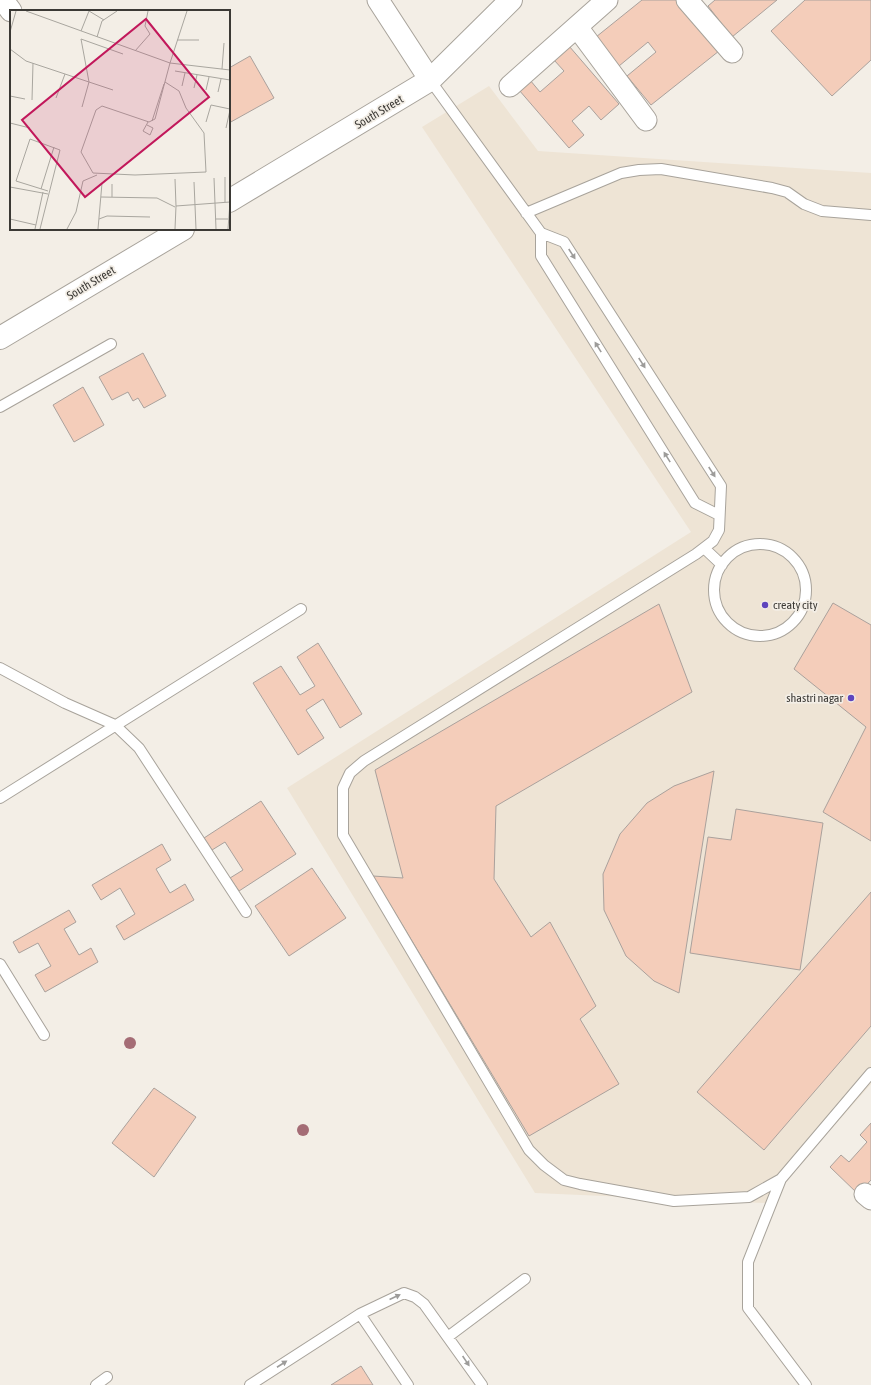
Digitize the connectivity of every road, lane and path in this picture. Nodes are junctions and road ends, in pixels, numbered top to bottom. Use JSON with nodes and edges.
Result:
{"nodes":[{"id":1,"x":3,"y":0,"type":"edge"},
{"id":2,"x":378,"y":0,"type":"edge"},
{"id":3,"x":512,"y":0,"type":"edge"},
{"id":4,"x":607,"y":0,"type":"edge"},
{"id":5,"x":687,"y":0,"type":"edge"},
{"id":6,"x":10,"y":10,"type":"edge"},
{"id":7,"x":577,"y":27,"type":"junction"},
{"id":8,"x":732,"y":52,"type":"dead end"},
{"id":9,"x":430,"y":80,"type":"junction"},
{"id":10,"x":510,"y":86,"type":"dead end"},
{"id":11,"x":646,"y":120,"type":"dead end"},
{"id":12,"x":230,"y":201,"type":"edge"},
{"id":13,"x":526,"y":213,"type":"junction"},
{"id":14,"x":871,"y":215,"type":"edge"},
{"id":15,"x":179,"y":230,"type":"edge"},
{"id":16,"x":541,"y":233,"type":"junction"},
{"id":17,"x":157,"y":236,"type":"edge"},
{"id":18,"x":0,"y":338,"type":"edge"},
{"id":19,"x":110,"y":344,"type":"dead end"},
{"id":20,"x":0,"y":407,"type":"edge"},
{"id":21,"x":720,"y":515,"type":"junction"},
{"id":22,"x":704,"y":548,"type":"junction"},
{"id":23,"x":722,"y":565,"type":"junction"},
{"id":24,"x":301,"y":609,"type":"dead end"},
{"id":25,"x":0,"y":668,"type":"edge"},
{"id":26,"x":115,"y":724,"type":"junction"},
{"id":27,"x":0,"y":798,"type":"edge"},
{"id":28,"x":246,"y":912,"type":"dead end"},
{"id":29,"x":0,"y":964,"type":"edge"},
{"id":30,"x":44,"y":1035,"type":"dead end"},
{"id":31,"x":871,"y":1073,"type":"edge"},
{"id":32,"x":781,"y":1179,"type":"junction"},
{"id":33,"x":525,"y":1279,"type":"dead end"},
{"id":34,"x":360,"y":1314,"type":"junction"},
{"id":35,"x":449,"y":1336,"type":"junction"},
{"id":36,"x":107,"y":1377,"type":"dead end"},
{"id":37,"x":96,"y":1385,"type":"edge"},
{"id":38,"x":250,"y":1385,"type":"edge"},
{"id":39,"x":408,"y":1385,"type":"edge"},
{"id":40,"x":482,"y":1385,"type":"edge"},
{"id":41,"x":806,"y":1385,"type":"edge"}],
"edges":[{"from":1,"to":6,"type":"street"},
{"from":2,"to":9,"type":"street"},
{"from":3,"to":9,"type":"street","name":"South Street"},
{"from":4,"to":7,"type":"street"},
{"from":5,"to":8,"type":"street"},
{"from":7,"to":10,"type":"street"},
{"from":7,"to":11,"type":"street"},
{"from":9,"to":12,"type":"street","name":"South Street"},
{"from":9,"to":13,"type":"lane"},
{"from":13,"to":14,"type":"lane"},
{"from":13,"to":16,"type":"lane"},
{"from":15,"to":17,"type":"street","name":"South Street"},
{"from":21,"to":16,"type":"lane","one_way":true},
{"from":16,"to":21,"type":"lane","one_way":true},
{"from":17,"to":18,"type":"street","name":"South Street"},
{"from":19,"to":20,"type":"lane"},
{"from":21,"to":22,"type":"lane"},
{"from":22,"to":23,"type":"lane"},
{"from":22,"to":32,"type":"lane"},
{"from":23,"to":23,"type":"lane"},
{"from":24,"to":26,"type":"lane"},
{"from":25,"to":26,"type":"lane"},
{"from":26,"to":27,"type":"lane"},
{"from":26,"to":28,"type":"lane"},
{"from":29,"to":30,"type":"lane"},
{"from":31,"to":32,"type":"lane"},
{"from":32,"to":41,"type":"lane"},
{"from":33,"to":35,"type":"lane"},
{"from":34,"to":35,"type":"lane","one_way":true},
{"from":38,"to":34,"type":"lane","one_way":true},
{"from":34,"to":39,"type":"lane"},
{"from":35,"to":40,"type":"lane","one_way":true},
{"from":36,"to":37,"type":"lane"}]}
